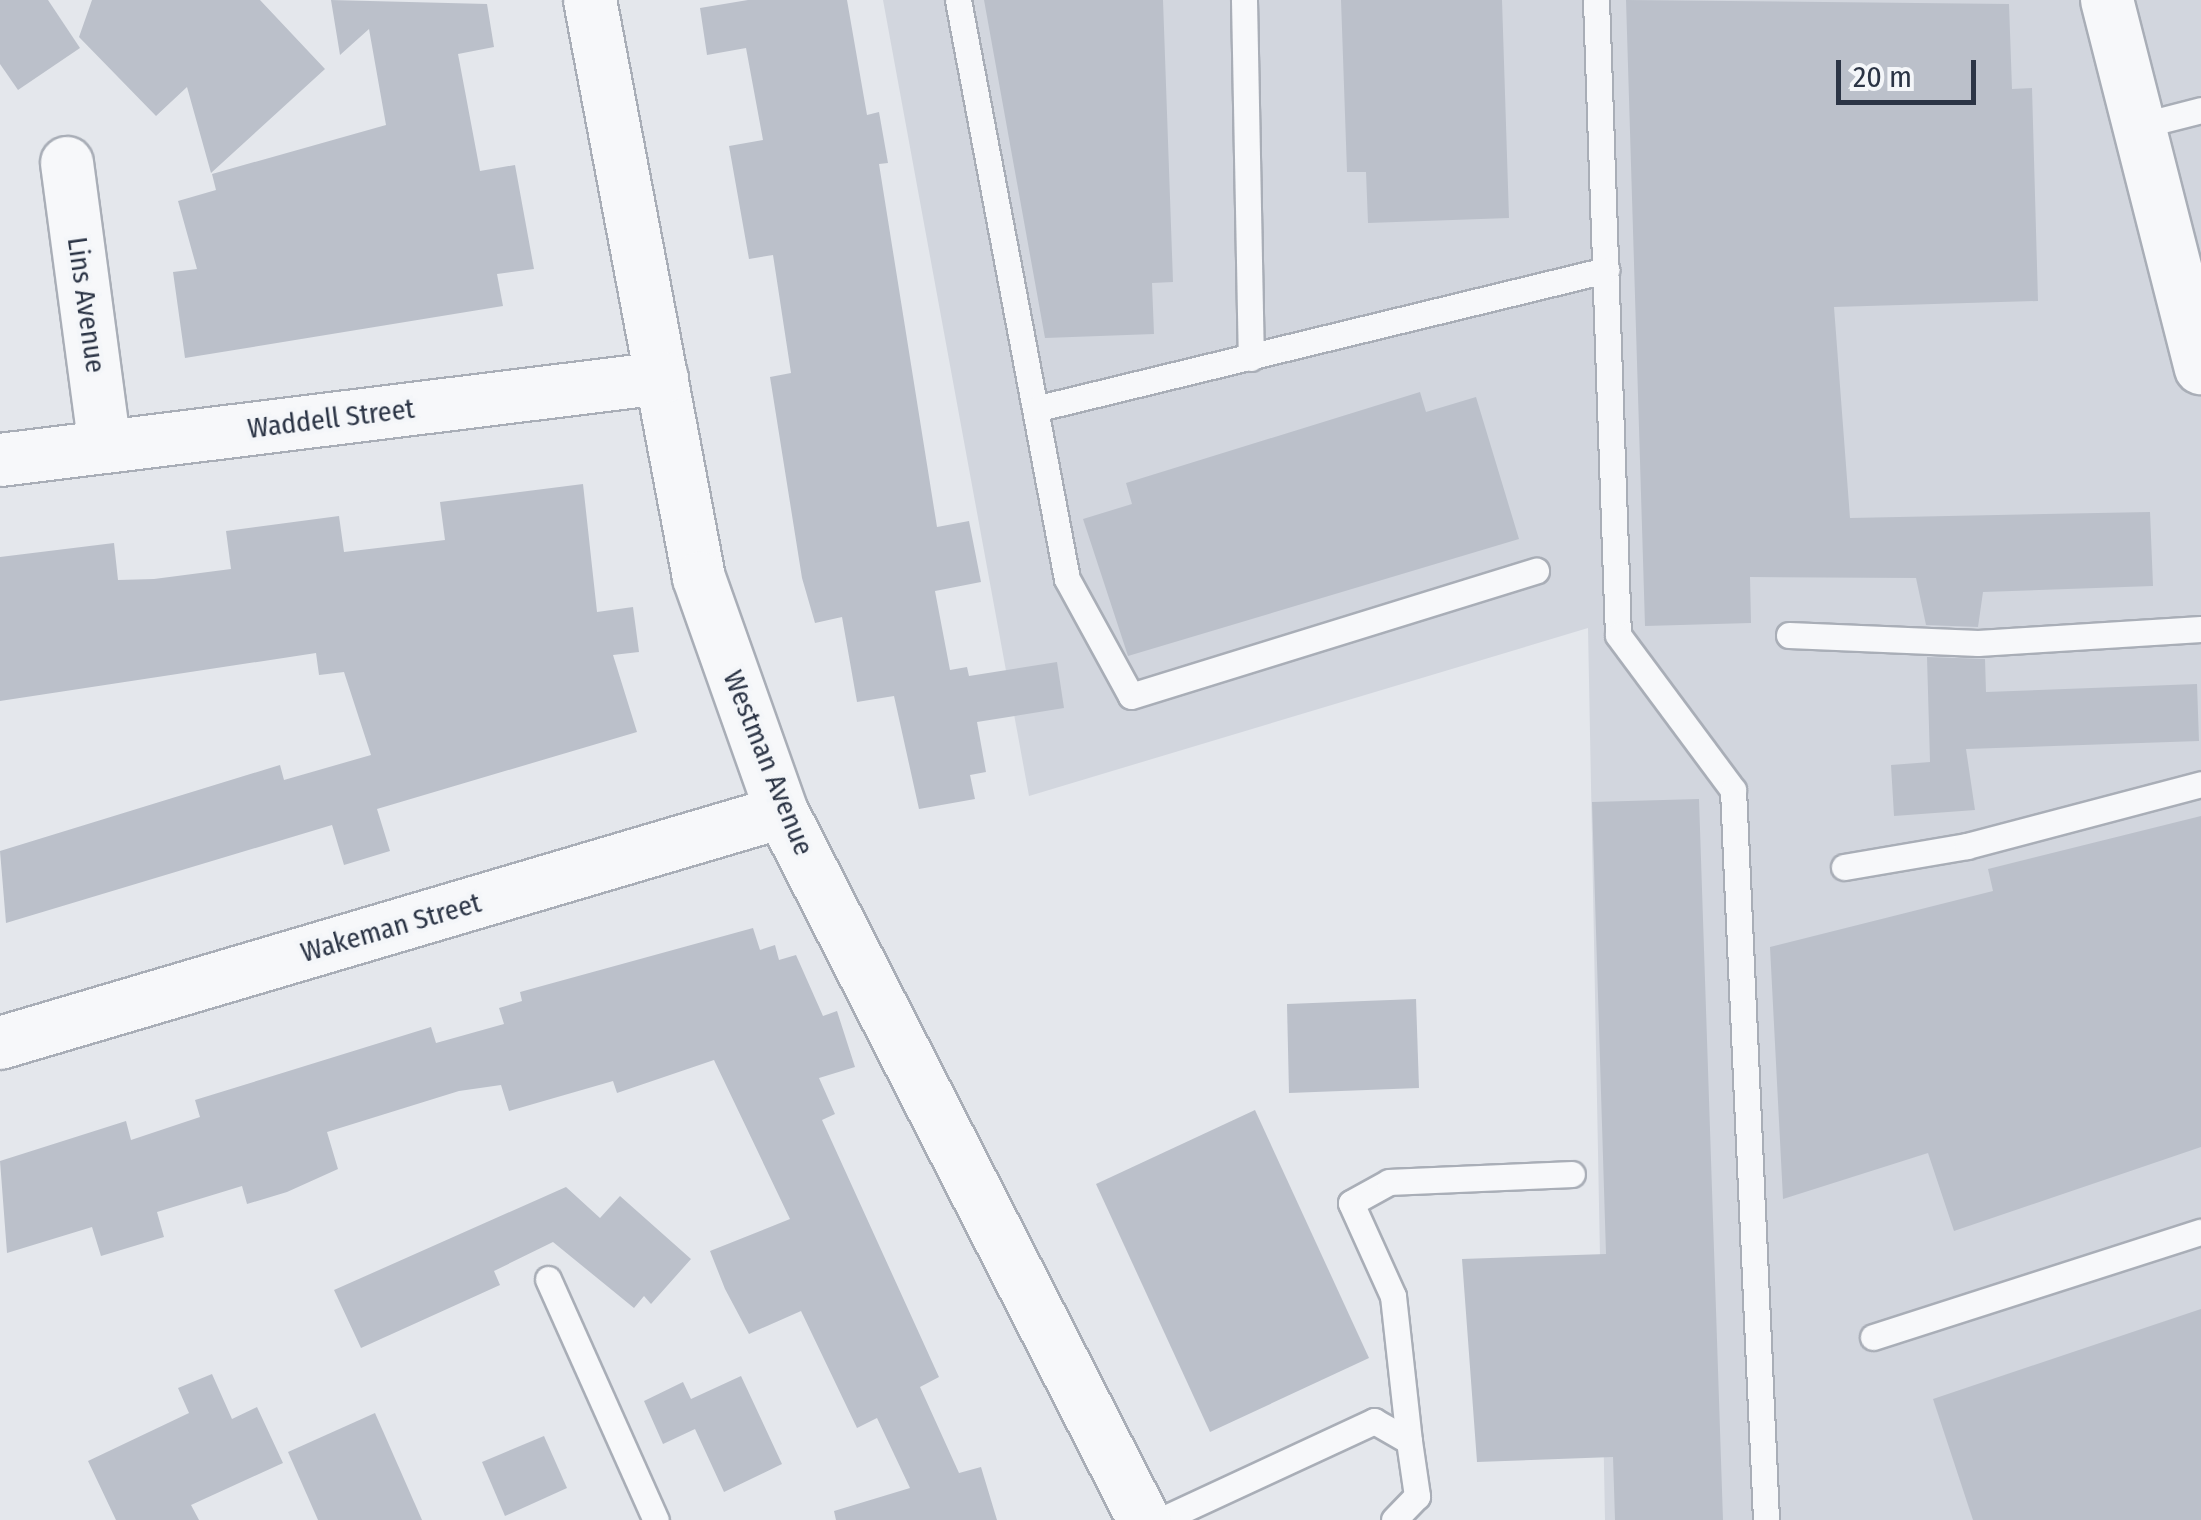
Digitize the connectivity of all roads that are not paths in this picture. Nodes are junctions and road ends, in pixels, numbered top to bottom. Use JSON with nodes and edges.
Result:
{"nodes":[{"id":1,"x":590,"y":0,"type":"edge"},
{"id":2,"x":958,"y":0,"type":"edge"},
{"id":3,"x":1244,"y":0,"type":"edge"},
{"id":4,"x":1596,"y":0,"type":"edge"},
{"id":5,"x":2107,"y":0,"type":"edge"},
{"id":6,"x":2201,"y":110,"type":"edge"},
{"id":7,"x":2135,"y":126,"type":"junction"},
{"id":8,"x":67,"y":163,"type":"dead end"},
{"id":9,"x":1606,"y":270,"type":"junction"},
{"id":10,"x":1250,"y":358,"type":"junction"},
{"id":11,"x":2201,"y":368,"type":"edge"},
{"id":12,"x":662,"y":378,"type":"junction"},
{"id":13,"x":1039,"y":408,"type":"junction"},
{"id":14,"x":104,"y":446,"type":"junction"},
{"id":15,"x":0,"y":460,"type":"edge"},
{"id":16,"x":1536,"y":571,"type":"dead end"},
{"id":17,"x":2201,"y":629,"type":"edge"},
{"id":18,"x":1789,"y":635,"type":"dead end"},
{"id":19,"x":2201,"y":784,"type":"edge"},
{"id":20,"x":782,"y":812,"type":"junction"},
{"id":21,"x":1844,"y":868,"type":"dead end"},
{"id":22,"x":0,"y":1043,"type":"edge"},
{"id":23,"x":1572,"y":1174,"type":"dead end"},
{"id":24,"x":2201,"y":1232,"type":"edge"},
{"id":25,"x":548,"y":1279,"type":"dead end"},
{"id":26,"x":1873,"y":1337,"type":"dead end"},
{"id":27,"x":1409,"y":1442,"type":"junction"},
{"id":28,"x":656,"y":1520,"type":"edge"},
{"id":29,"x":1144,"y":1520,"type":"edge"},
{"id":30,"x":1160,"y":1520,"type":"edge"},
{"id":31,"x":1394,"y":1520,"type":"edge"},
{"id":32,"x":1766,"y":1520,"type":"edge"}],
"edges":[{"from":1,"to":12,"type":"street","name":"Westman Avenue"},
{"from":2,"to":13,"type":"lane"},
{"from":3,"to":10,"type":"lane"},
{"from":4,"to":9,"type":"lane"},
{"from":5,"to":7,"type":"street"},
{"from":6,"to":7,"type":"lane"},
{"from":7,"to":11,"type":"street"},
{"from":8,"to":14,"type":"street","name":"Lins Avenue"},
{"from":9,"to":10,"type":"lane"},
{"from":9,"to":32,"type":"lane"},
{"from":10,"to":13,"type":"lane"},
{"from":12,"to":14,"type":"street","name":"Waddell Street"},
{"from":12,"to":20,"type":"street","name":"Westman Avenue"},
{"from":13,"to":16,"type":"lane"},
{"from":14,"to":15,"type":"street","name":"Waddell Street"},
{"from":17,"to":18,"type":"lane"},
{"from":19,"to":21,"type":"lane"},
{"from":20,"to":22,"type":"street","name":"Wakeman Street"},
{"from":20,"to":29,"type":"street","name":"Westman Avenue"},
{"from":23,"to":27,"type":"lane"},
{"from":24,"to":26,"type":"lane"},
{"from":25,"to":28,"type":"lane"},
{"from":27,"to":30,"type":"lane"},
{"from":27,"to":31,"type":"lane"}]}
